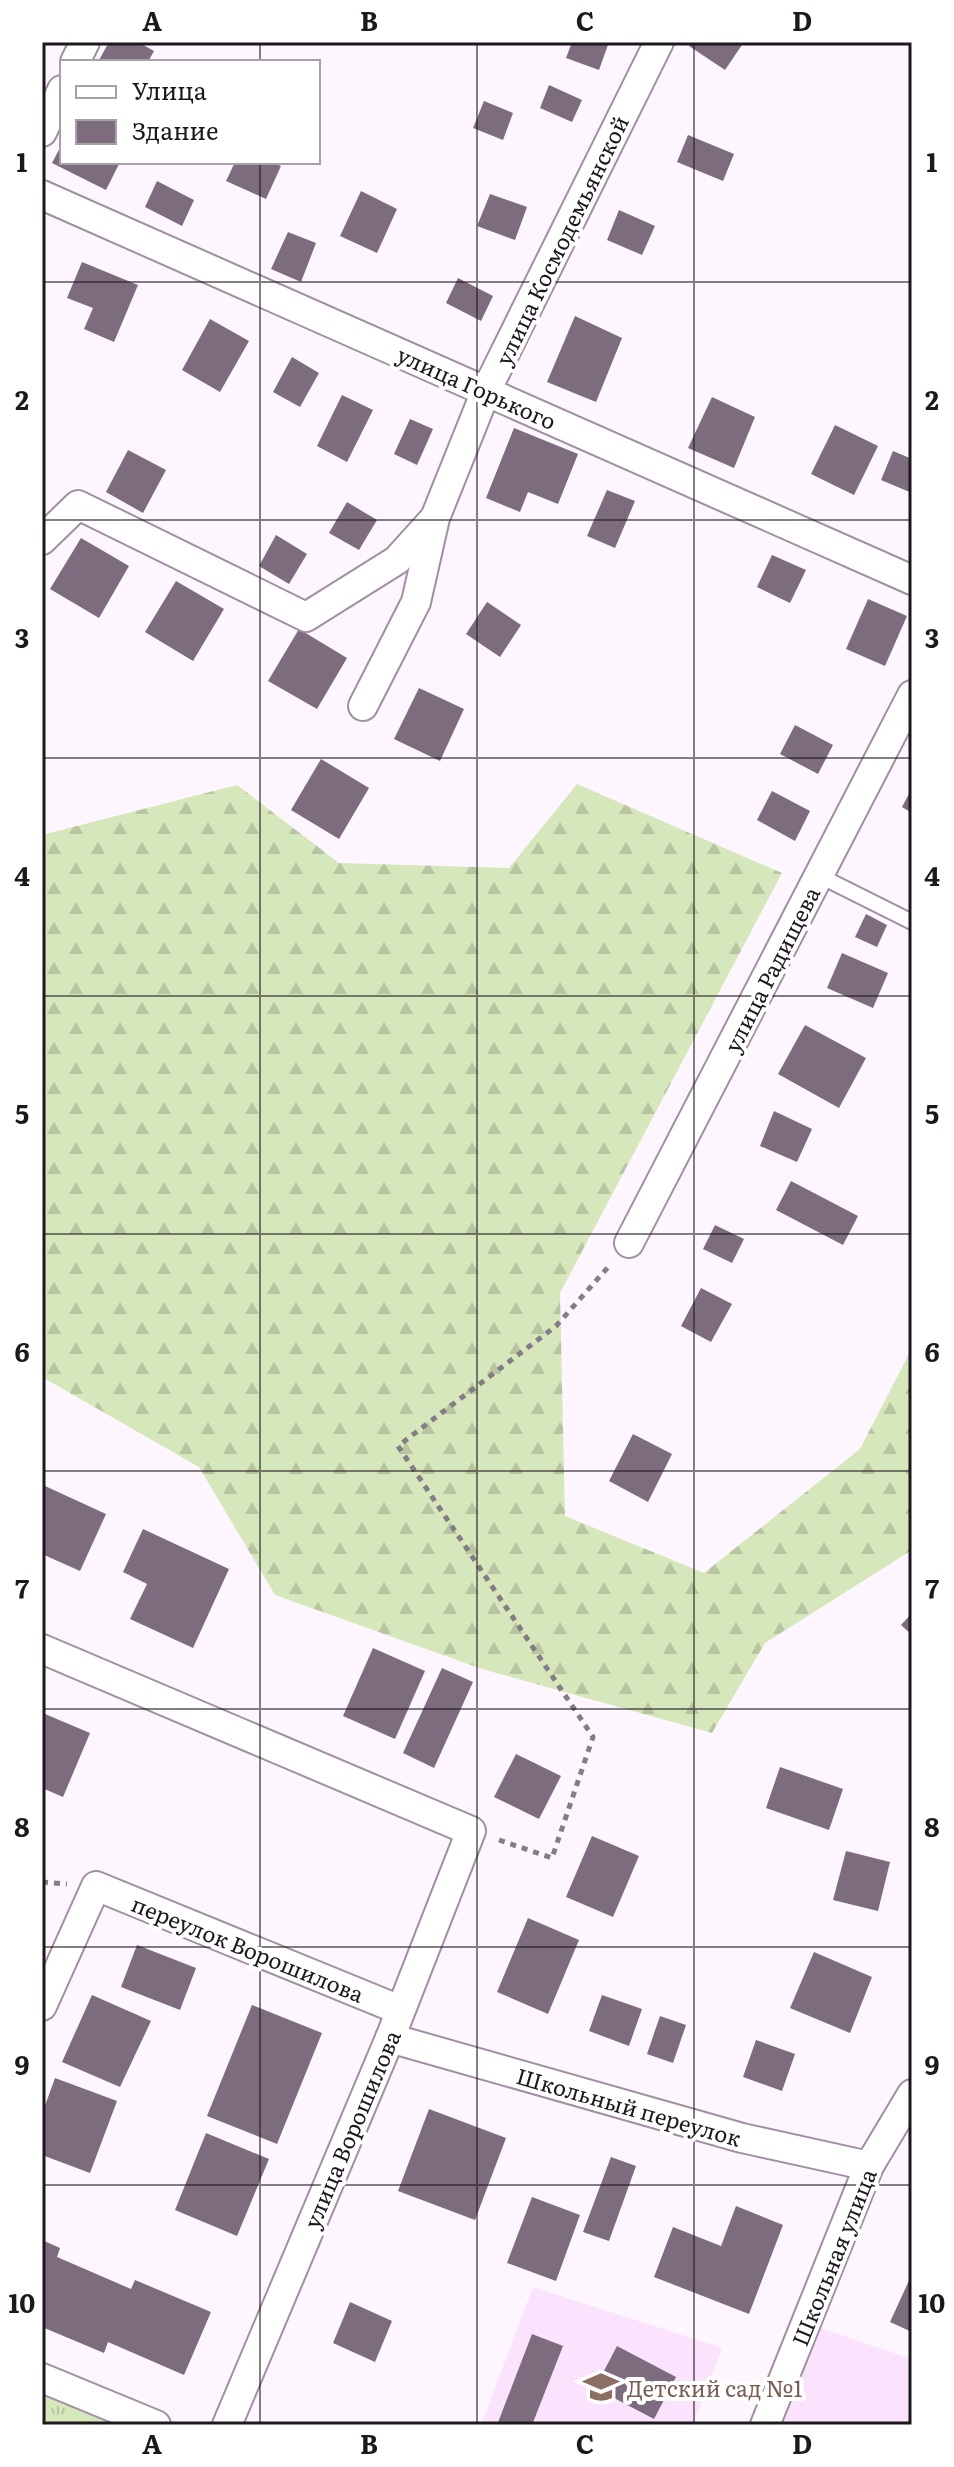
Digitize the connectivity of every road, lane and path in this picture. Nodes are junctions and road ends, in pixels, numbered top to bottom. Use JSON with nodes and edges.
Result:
{"nodes":[{"id":1,"x":85,"y":42,"type":"edge"},
{"id":2,"x":659,"y":42,"type":"edge"},
{"id":3,"x":76,"y":60,"type":"edge"},
{"id":4,"x":60,"y":94,"type":"edge"},
{"id":5,"x":42,"y":132,"type":"edge"},
{"id":6,"x":42,"y":195,"type":"edge"},
{"id":7,"x":486,"y":391,"type":"junction"},
{"id":8,"x":435,"y":518,"type":"junction"},
{"id":9,"x":42,"y":540,"type":"edge"},
{"id":10,"x":912,"y":580,"type":"edge"},
{"id":11,"x":912,"y":695,"type":"edge"},
{"id":12,"x":363,"y":706,"type":"dead end"},
{"id":13,"x":820,"y":876,"type":"junction"},
{"id":14,"x":912,"y":922,"type":"edge"},
{"id":15,"x":629,"y":1243,"type":"joint"},
{"id":16,"x":42,"y":1649,"type":"edge"},
{"id":17,"x":471,"y":1831,"type":"junction"},
{"id":18,"x":42,"y":2006,"type":"edge"},
{"id":19,"x":400,"y":2010,"type":"junction"},
{"id":20,"x":390,"y":2038,"type":"junction"},
{"id":21,"x":912,"y":2094,"type":"edge"},
{"id":22,"x":869,"y":2166,"type":"junction"},
{"id":23,"x":42,"y":2378,"type":"edge"},
{"id":24,"x":156,"y":2425,"type":"edge"},
{"id":25,"x":227,"y":2425,"type":"edge"},
{"id":26,"x":765,"y":2425,"type":"edge"}],
"edges":[{"from":1,"to":3,"type":"street"},
{"from":2,"to":7,"type":"street","name":"улица Космодемьянской"},
{"from":4,"to":5,"type":"street"},
{"from":6,"to":7,"type":"street","name":"улица Горького"},
{"from":7,"to":8,"type":"street","name":"улица Космодемьянской"},
{"from":7,"to":10,"type":"street","name":"улица Горького"},
{"from":8,"to":9,"type":"street"},
{"from":8,"to":12,"type":"street","name":"улица Космодемьянской"},
{"from":11,"to":13,"type":"street","name":"улица Радищева"},
{"from":13,"to":14,"type":"lane"},
{"from":13,"to":15,"type":"street","name":"улица Радищева"},
{"from":15,"to":17,"type":"path"},
{"from":16,"to":17,"type":"street"},
{"from":17,"to":19,"type":"street","name":"улица Ворошилова"},
{"from":18,"to":19,"type":"street","name":"переулок Ворошилова"},
{"from":19,"to":20,"type":"street","name":"улица Ворошилова"},
{"from":20,"to":22,"type":"street","name":"Школьный переулок"},
{"from":20,"to":25,"type":"street","name":"улица Ворошилова"},
{"from":21,"to":22,"type":"street","name":"Школьная улица"},
{"from":22,"to":26,"type":"street","name":"Школьная улица"},
{"from":23,"to":24,"type":"street"}]}
